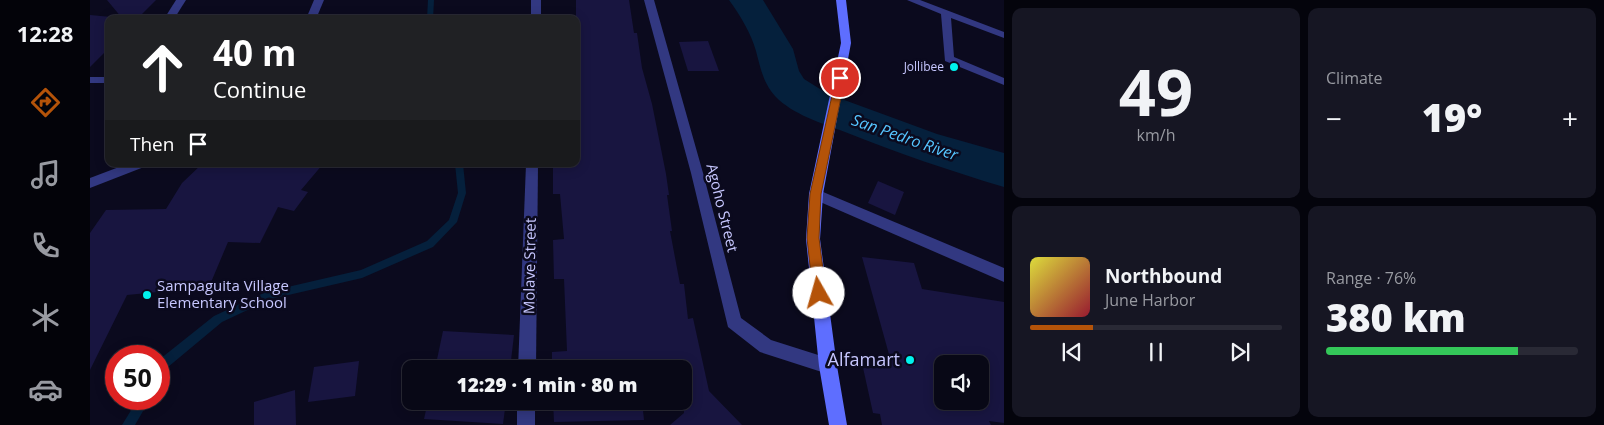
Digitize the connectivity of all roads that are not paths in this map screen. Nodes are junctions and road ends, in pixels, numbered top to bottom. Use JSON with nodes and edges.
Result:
{"nodes":[{"id":1,"x":181,"y":0,"type":"edge"},
{"id":2,"x":319,"y":0,"type":"edge"},
{"id":3,"x":536,"y":0,"type":"edge"},
{"id":4,"x":649,"y":0,"type":"edge"},
{"id":5,"x":841,"y":0,"type":"edge"},
{"id":6,"x":912,"y":0,"type":"edge"},
{"id":7,"x":946,"y":14,"type":"junction"},
{"id":8,"x":171,"y":15,"type":"edge"},
{"id":9,"x":312,"y":15,"type":"edge"},
{"id":10,"x":536,"y":15,"type":"edge"},
{"id":11,"x":1004,"y":35,"type":"edge"},
{"id":12,"x":90,"y":80,"type":"edge"},
{"id":13,"x":105,"y":80,"type":"edge"},
{"id":14,"x":1004,"y":82,"type":"edge"},
{"id":15,"x":132,"y":167,"type":"edge"},
{"id":16,"x":532,"y":167,"type":"edge"},
{"id":17,"x":90,"y":183,"type":"edge"},
{"id":18,"x":816,"y":194,"type":"junction"},
{"id":19,"x":1004,"y":275,"type":"edge"},
{"id":20,"x":527,"y":360,"type":"edge"},
{"id":21,"x":828,"y":366,"type":"junction"},
{"id":22,"x":526,"y":410,"type":"edge"},
{"id":23,"x":526,"y":425,"type":"edge"},
{"id":24,"x":838,"y":425,"type":"edge"}],
"edges":[{"from":1,"to":8,"type":"street"},
{"from":2,"to":9,"type":"street"},
{"from":3,"to":10,"type":"street"},
{"from":4,"to":21,"type":"street","name":"Agoho Street"},
{"from":5,"to":18,"type":"main road"},
{"from":6,"to":7,"type":"street"},
{"from":7,"to":11,"type":"street"},
{"from":7,"to":14,"type":"street"},
{"from":12,"to":13,"type":"street"},
{"from":15,"to":17,"type":"street"},
{"from":16,"to":20,"type":"street","name":"Molave Street"},
{"from":18,"to":19,"type":"street"},
{"from":18,"to":21,"type":"main road"},
{"from":21,"to":24,"type":"main road"},
{"from":22,"to":23,"type":"street"}]}
